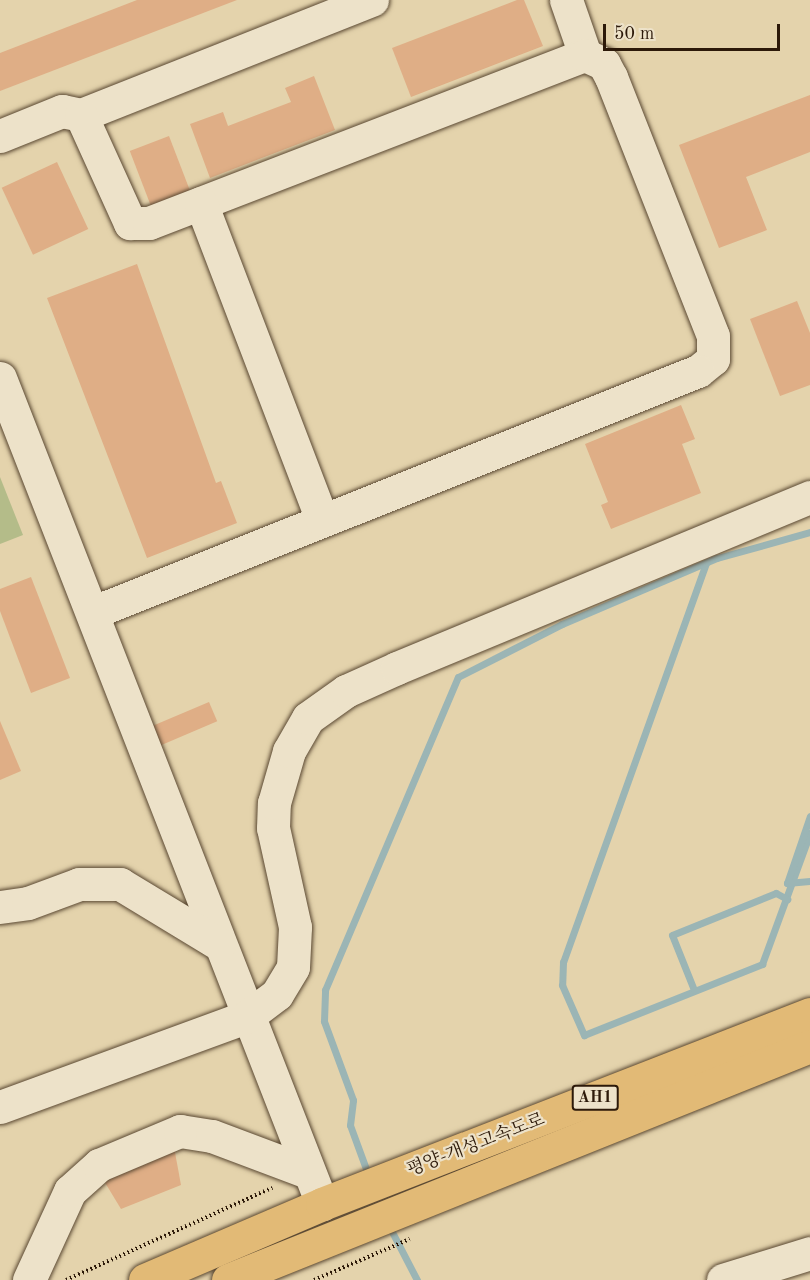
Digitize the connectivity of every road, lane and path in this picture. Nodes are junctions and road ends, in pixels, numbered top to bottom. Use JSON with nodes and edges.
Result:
{"nodes":[{"id":1,"x":372,"y":0,"type":"edge"},
{"id":2,"x":566,"y":0,"type":"edge"},
{"id":3,"x":306,"y":12,"type":"edge"},
{"id":4,"x":585,"y":55,"type":"junction"},
{"id":5,"x":81,"y":115,"type":"junction"},
{"id":6,"x":0,"y":136,"type":"edge"},
{"id":7,"x":201,"y":203,"type":"junction"},
{"id":8,"x":0,"y":378,"type":"edge"},
{"id":9,"x":810,"y":497,"type":"edge"},
{"id":10,"x":322,"y":520,"type":"junction"},
{"id":11,"x":94,"y":612,"type":"junction"},
{"id":12,"x":0,"y":907,"type":"edge"},
{"id":13,"x":219,"y":944,"type":"junction"},
{"id":14,"x":810,"y":1014,"type":"edge"},
{"id":15,"x":248,"y":1016,"type":"junction"},
{"id":16,"x":810,"y":1047,"type":"edge"},
{"id":17,"x":0,"y":1107,"type":"edge"},
{"id":18,"x":308,"y":1172,"type":"junction"},
{"id":19,"x":330,"y":1201,"type":"junction"},
{"id":20,"x":399,"y":1227,"type":"junction"},
{"id":21,"x":810,"y":1253,"type":"edge"},
{"id":22,"x":28,"y":1280,"type":"edge"},
{"id":23,"x":66,"y":1280,"type":"edge"},
{"id":24,"x":145,"y":1280,"type":"edge"},
{"id":25,"x":228,"y":1280,"type":"edge"},
{"id":26,"x":314,"y":1280,"type":"edge"},
{"id":27,"x":723,"y":1280,"type":"edge"}],
"edges":[{"from":1,"to":3,"type":"street"},
{"from":2,"to":4,"type":"street"},
{"from":3,"to":5,"type":"street"},
{"from":4,"to":7,"type":"street"},
{"from":4,"to":10,"type":"street"},
{"from":5,"to":6,"type":"street"},
{"from":5,"to":7,"type":"street"},
{"from":7,"to":10,"type":"street"},
{"from":8,"to":11,"type":"street"},
{"from":9,"to":15,"type":"street"},
{"from":10,"to":11,"type":"street"},
{"from":11,"to":13,"type":"street"},
{"from":12,"to":13,"type":"street"},
{"from":13,"to":15,"type":"street"},
{"from":14,"to":19,"type":"highway","name":"평양-개성고속도로","number":"AH1"},
{"from":15,"to":17,"type":"street"},
{"from":15,"to":18,"type":"street"},
{"from":16,"to":20,"type":"highway","name":"평양-개성고속도로","number":"AH1"},
{"from":18,"to":19,"type":"street"},
{"from":18,"to":22,"type":"street"},
{"from":18,"to":23,"type":"path"},
{"from":19,"to":24,"type":"highway","name":"평양-개성고속도로","number":"AH1"},
{"from":20,"to":25,"type":"highway","name":"평양-개성고속도로","number":"AH1"},
{"from":20,"to":26,"type":"path"},
{"from":21,"to":27,"type":"street"}]}
